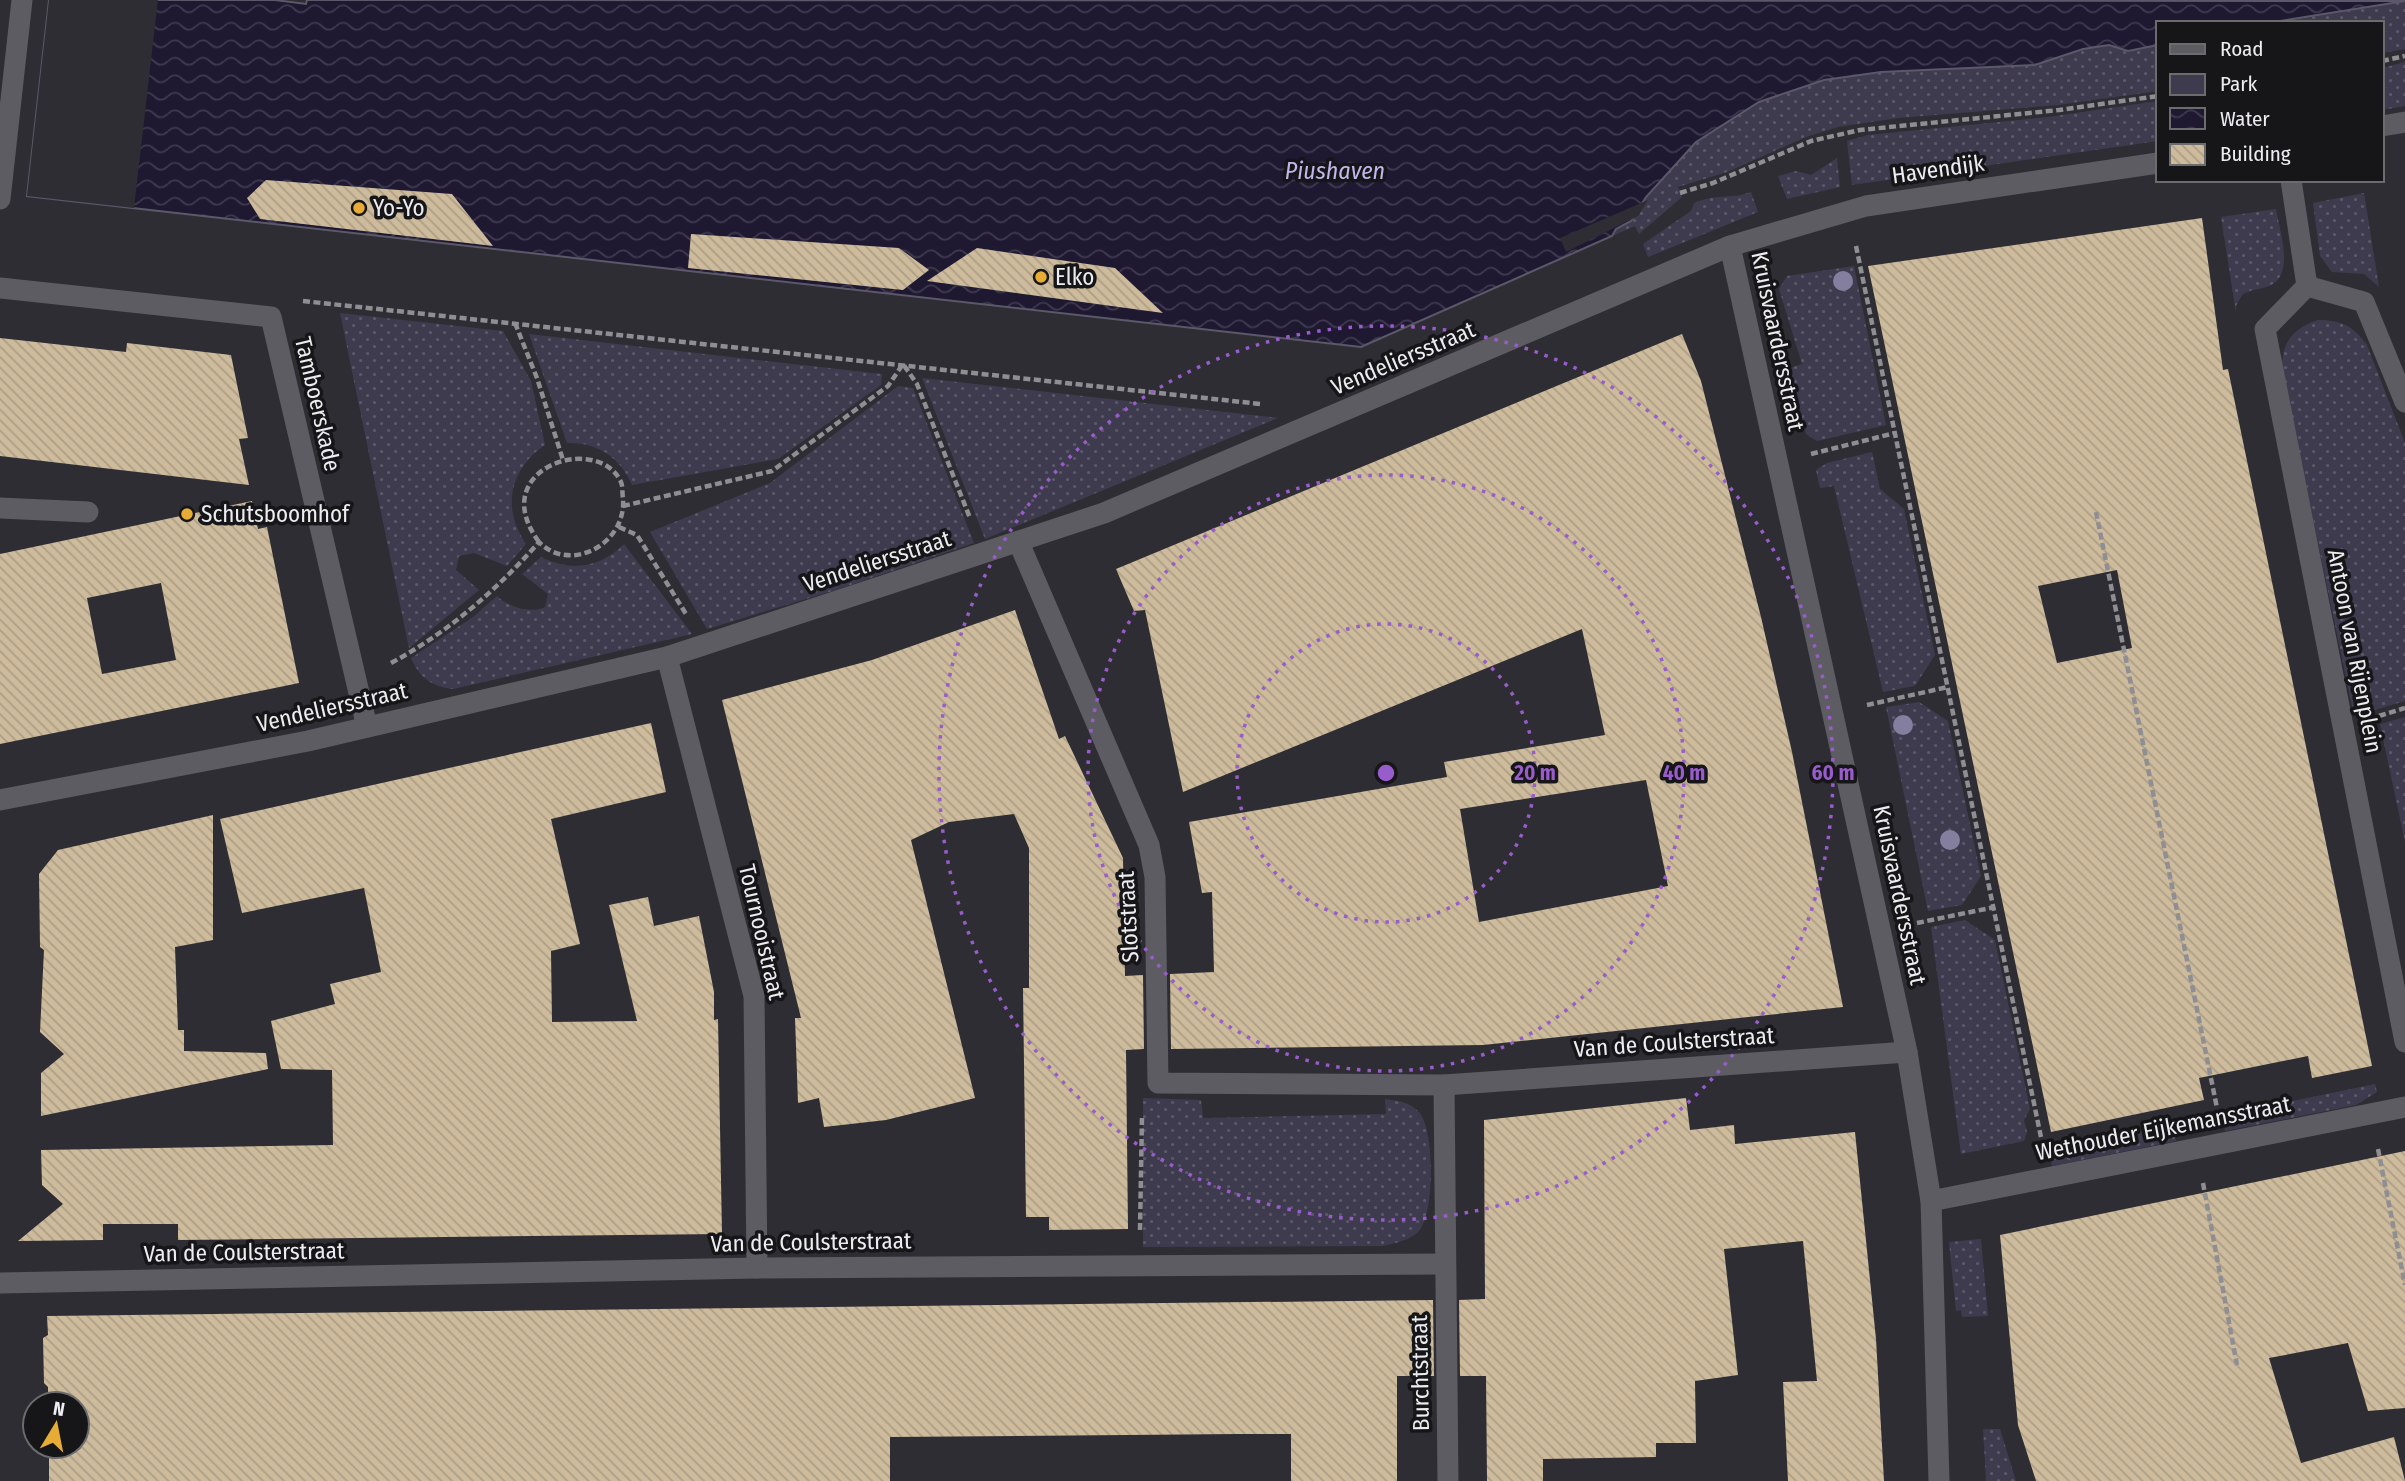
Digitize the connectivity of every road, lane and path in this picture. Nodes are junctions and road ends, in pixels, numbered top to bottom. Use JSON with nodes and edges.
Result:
{"nodes":[{"id":1,"x":22,"y":0,"type":"edge"},
{"id":2,"x":2405,"y":57,"type":"edge"},
{"id":3,"x":2384,"y":61,"type":"edge"},
{"id":4,"x":2156,"y":96,"type":"edge"},
{"id":5,"x":2405,"y":122,"type":"edge"},
{"id":6,"x":2384,"y":126,"type":"edge"},
{"id":7,"x":2156,"y":163,"type":"edge"},
{"id":8,"x":2291,"y":182,"type":"edge"},
{"id":9,"x":1680,"y":193,"type":"dead end"},
{"id":10,"x":0,"y":199,"type":"edge"},
{"id":11,"x":1848,"y":211,"type":"junction"},
{"id":12,"x":1730,"y":246,"type":"junction"},
{"id":13,"x":2307,"y":286,"type":"junction"},
{"id":14,"x":0,"y":288,"type":"edge"},
{"id":15,"x":271,"y":317,"type":"junction"},
{"id":16,"x":515,"y":323,"type":"junction"},
{"id":17,"x":903,"y":364,"type":"junction"},
{"id":18,"x":2405,"y":402,"type":"edge"},
{"id":19,"x":1272,"y":405,"type":"dead end"},
{"id":20,"x":1895,"y":433,"type":"junction"},
{"id":21,"x":563,"y":460,"type":"junction"},
{"id":22,"x":1777,"y":461,"type":"junction"},
{"id":23,"x":623,"y":506,"type":"junction"},
{"id":24,"x":0,"y":508,"type":"edge"},
{"id":25,"x":88,"y":512,"type":"dead end"},
{"id":26,"x":2096,"y":512,"type":"dead end"},
{"id":27,"x":619,"y":527,"type":"junction"},
{"id":28,"x":539,"y":542,"type":"junction"},
{"id":29,"x":1019,"y":543,"type":"junction"},
{"id":30,"x":985,"y":554,"type":"junction"},
{"id":31,"x":705,"y":644,"type":"junction"},
{"id":32,"x":667,"y":657,"type":"junction"},
{"id":33,"x":356,"y":682,"type":"junction"},
{"id":34,"x":1948,"y":687,"type":"junction"},
{"id":35,"x":1833,"y":713,"type":"junction"},
{"id":36,"x":367,"y":727,"type":"junction"},
{"id":37,"x":0,"y":800,"type":"edge"},
{"id":38,"x":1995,"y":907,"type":"junction"},
{"id":39,"x":1881,"y":930,"type":"junction"},
{"id":40,"x":2405,"y":1042,"type":"edge"},
{"id":41,"x":1907,"y":1052,"type":"junction"},
{"id":42,"x":1158,"y":1083,"type":"junction"},
{"id":43,"x":1444,"y":1085,"type":"junction"},
{"id":44,"x":2405,"y":1107,"type":"edge"},
{"id":45,"x":2371,"y":1114,"type":"junction"},
{"id":46,"x":2224,"y":1143,"type":"junction"},
{"id":47,"x":2202,"y":1176,"type":"dead end"},
{"id":48,"x":2048,"y":1177,"type":"junction"},
{"id":49,"x":1931,"y":1200,"type":"junction"},
{"id":50,"x":1445,"y":1264,"type":"junction"},
{"id":51,"x":1140,"y":1265,"type":"junction"},
{"id":52,"x":757,"y":1268,"type":"junction"},
{"id":53,"x":0,"y":1283,"type":"edge"},
{"id":54,"x":2405,"y":1285,"type":"edge"},
{"id":55,"x":2237,"y":1365,"type":"dead end"},
{"id":56,"x":1448,"y":1481,"type":"edge"},
{"id":57,"x":1939,"y":1481,"type":"edge"}],
"edges":[{"from":1,"to":10,"type":"street"},
{"from":2,"to":3,"type":"path"},
{"from":4,"to":9,"type":"path"},
{"from":5,"to":6,"type":"street"},
{"from":7,"to":11,"type":"street","name":"Havendijk"},
{"from":8,"to":13,"type":"street"},
{"from":11,"to":12,"type":"street","name":"Havendijk"},
{"from":11,"to":20,"type":"path"},
{"from":12,"to":22,"type":"street","name":"Kruisvaardersstraat"},
{"from":12,"to":29,"type":"street","name":"Vendeliersstraat"},
{"from":13,"to":18,"type":"street"},
{"from":13,"to":40,"type":"street","name":"Antoon van Rijenplein"},
{"from":14,"to":15,"type":"street","name":"Tamboerskade"},
{"from":15,"to":16,"type":"path"},
{"from":15,"to":33,"type":"street","name":"Tamboerskade"},
{"from":16,"to":17,"type":"path"},
{"from":16,"to":21,"type":"path"},
{"from":17,"to":19,"type":"path"},
{"from":17,"to":23,"type":"path"},
{"from":17,"to":30,"type":"path"},
{"from":20,"to":22,"type":"path"},
{"from":20,"to":34,"type":"path"},
{"from":21,"to":23,"type":"path"},
{"from":21,"to":28,"type":"path"},
{"from":22,"to":35,"type":"street","name":"Kruisvaardersstraat"},
{"from":23,"to":27,"type":"path"},
{"from":24,"to":25,"type":"street"},
{"from":26,"to":46,"type":"path"},
{"from":27,"to":28,"type":"path"},
{"from":27,"to":31,"type":"path"},
{"from":28,"to":33,"type":"path"},
{"from":29,"to":30,"type":"street","name":"Vendeliersstraat"},
{"from":29,"to":42,"type":"street","name":"Slotstraat"},
{"from":30,"to":31,"type":"street","name":"Vendeliersstraat"},
{"from":31,"to":32,"type":"street","name":"Vendeliersstraat"},
{"from":32,"to":36,"type":"street","name":"Vendeliersstraat"},
{"from":32,"to":52,"type":"street","name":"Tournooistraat"},
{"from":33,"to":36,"type":"street","name":"Tamboerskade"},
{"from":34,"to":35,"type":"path"},
{"from":34,"to":38,"type":"path"},
{"from":35,"to":39,"type":"street","name":"Kruisvaardersstraat"},
{"from":36,"to":37,"type":"street","name":"Vendeliersstraat"},
{"from":38,"to":39,"type":"path"},
{"from":38,"to":48,"type":"path"},
{"from":39,"to":41,"type":"street","name":"Kruisvaardersstraat"},
{"from":41,"to":43,"type":"street","name":"Van de Coulsterstraat"},
{"from":41,"to":49,"type":"street","name":"Kruisvaardersstraat"},
{"from":42,"to":43,"type":"street","name":"Van de Coulsterstraat"},
{"from":42,"to":51,"type":"path"},
{"from":43,"to":50,"type":"street"},
{"from":44,"to":45,"type":"street","name":"Wethouder Eijkemansstraat"},
{"from":45,"to":46,"type":"street","name":"Wethouder Eijkemansstraat"},
{"from":45,"to":54,"type":"path"},
{"from":46,"to":48,"type":"street","name":"Wethouder Eijkemansstraat"},
{"from":47,"to":55,"type":"path"},
{"from":48,"to":49,"type":"street","name":"Wethouder Eijkemansstraat"},
{"from":49,"to":57,"type":"street","name":"Kruisvaardersstraat"},
{"from":50,"to":51,"type":"street","name":"Van de Coulsterstraat"},
{"from":50,"to":56,"type":"street","name":"Burchtstraat"},
{"from":51,"to":52,"type":"street","name":"Van de Coulsterstraat"},
{"from":52,"to":53,"type":"street","name":"Van de Coulsterstraat"}]}
